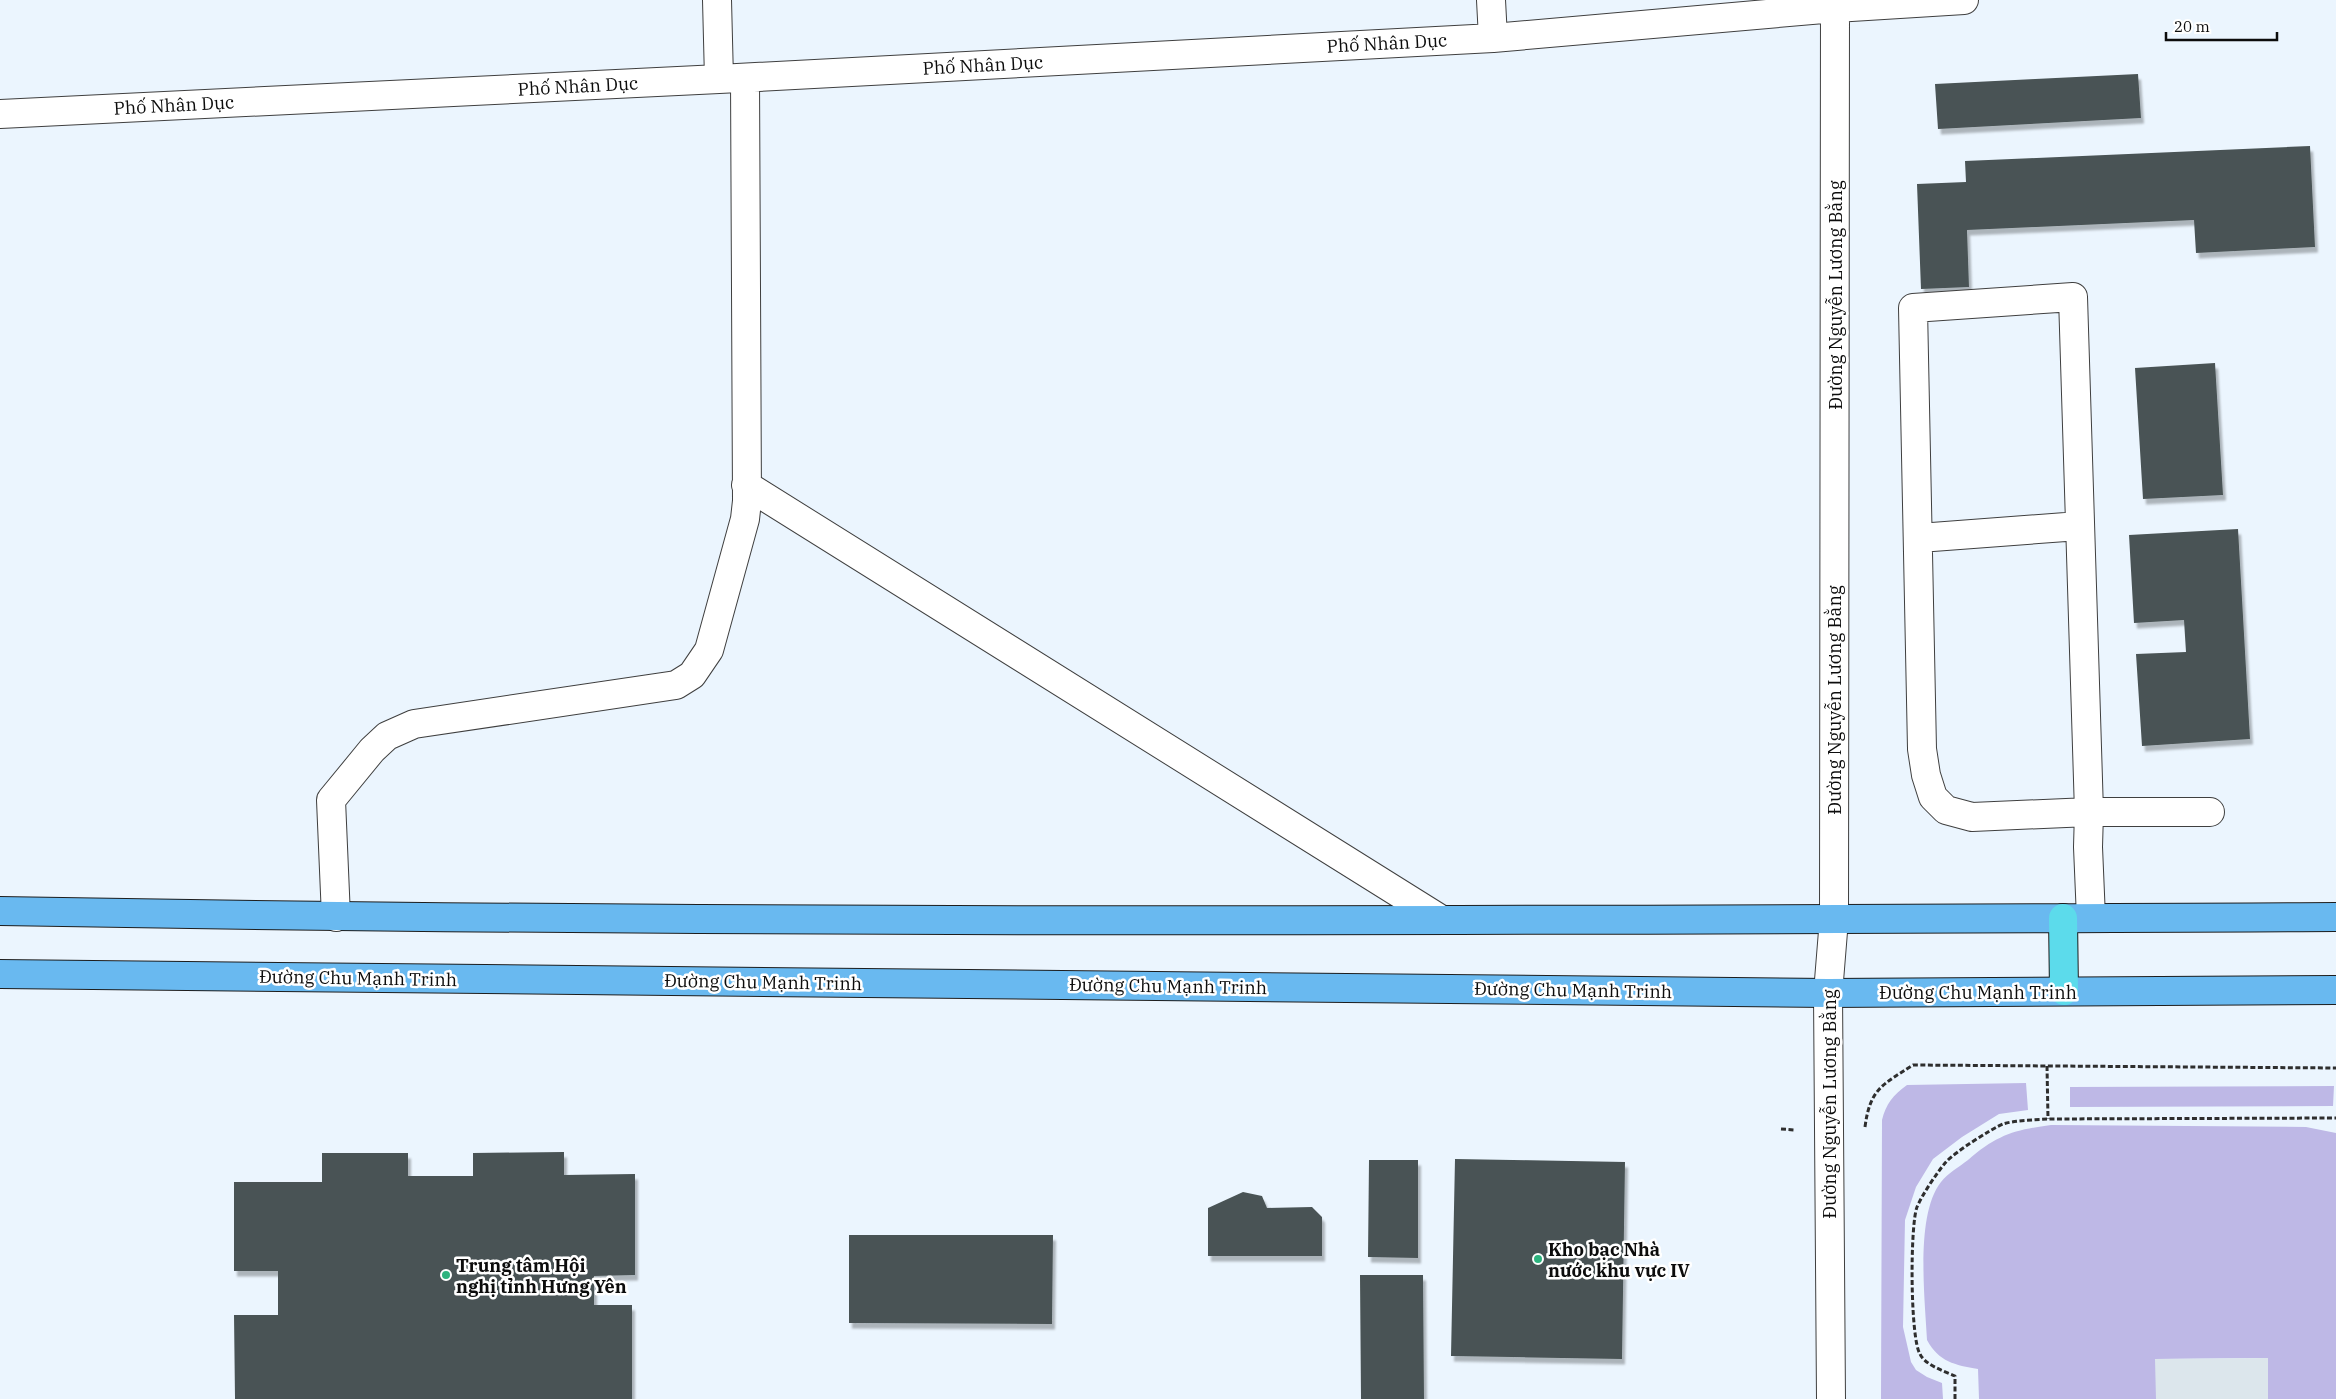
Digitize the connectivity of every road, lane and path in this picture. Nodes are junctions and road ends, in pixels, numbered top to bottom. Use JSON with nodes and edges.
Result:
{"nodes":[{"id":1,"x":717,"y":0,"type":"edge"},
{"id":2,"x":1491,"y":0,"type":"edge"},
{"id":3,"x":1964,"y":0,"type":"edge"},
{"id":4,"x":1835,"y":4,"type":"edge"},
{"id":5,"x":1493,"y":38,"type":"junction"},
{"id":6,"x":732,"y":79,"type":"junction"},
{"id":7,"x":0,"y":114,"type":"edge"},
{"id":8,"x":746,"y":485,"type":"junction"},
{"id":9,"x":2079,"y":526,"type":"junction"},
{"id":10,"x":1919,"y":538,"type":"junction"},
{"id":11,"x":2089,"y":812,"type":"junction"},
{"id":12,"x":2210,"y":812,"type":"dead end"},
{"id":13,"x":0,"y":911,"type":"edge"},
{"id":14,"x":336,"y":917,"type":"junction"},
{"id":15,"x":2336,"y":917,"type":"edge"},
{"id":16,"x":2063,"y":918,"type":"junction"},
{"id":17,"x":2091,"y":918,"type":"junction"},
{"id":18,"x":1834,"y":919,"type":"junction"},
{"id":19,"x":1442,"y":920,"type":"junction"},
{"id":20,"x":0,"y":974,"type":"edge"},
{"id":21,"x":2336,"y":990,"type":"edge"},
{"id":22,"x":2064,"y":991,"type":"junction"},
{"id":23,"x":1828,"y":993,"type":"junction"},
{"id":24,"x":2047,"y":1066,"type":"junction"},
{"id":25,"x":2336,"y":1068,"type":"edge"},
{"id":26,"x":2336,"y":1118,"type":"edge"},
{"id":27,"x":2048,"y":1119,"type":"junction"},
{"id":28,"x":1864,"y":1129,"type":"dead end"},
{"id":29,"x":1831,"y":1399,"type":"edge"},
{"id":30,"x":1955,"y":1399,"type":"edge"}],
"edges":[{"from":1,"to":6,"type":"street"},
{"from":2,"to":5,"type":"street"},
{"from":3,"to":4,"type":"street","name":"Phố Nhân Dục"},
{"from":4,"to":5,"type":"street","name":"Phố Nhân Dục"},
{"from":4,"to":18,"type":"street","name":"Đường Nguyễn Lương Bằng"},
{"from":5,"to":6,"type":"street","name":"Phố Nhân Dục"},
{"from":6,"to":7,"type":"street","name":"Phố Nhân Dục"},
{"from":6,"to":8,"type":"street"},
{"from":8,"to":14,"type":"street"},
{"from":8,"to":19,"type":"street"},
{"from":9,"to":10,"type":"street"},
{"from":9,"to":10,"type":"street"},
{"from":9,"to":11,"type":"street"},
{"from":10,"to":11,"type":"street"},
{"from":11,"to":12,"type":"street"},
{"from":11,"to":17,"type":"street"},
{"from":13,"to":14,"type":"main road"},
{"from":14,"to":19,"type":"main road"},
{"from":15,"to":17,"type":"main road"},
{"from":16,"to":17,"type":"main road"},
{"from":16,"to":18,"type":"main road"},
{"from":16,"to":22,"type":"highway"},
{"from":18,"to":19,"type":"main road"},
{"from":18,"to":23,"type":"street","name":"Đường Nguyễn Lương Bằng"},
{"from":20,"to":23,"type":"main road","name":"Đường Chu Mạnh Trinh"},
{"from":21,"to":22,"type":"main road","name":"Đường Chu Mạnh Trinh"},
{"from":22,"to":23,"type":"main road","name":"Đường Chu Mạnh Trinh"},
{"from":23,"to":29,"type":"street","name":"Đường Nguyễn Lương Bằng"},
{"from":24,"to":25,"type":"path"},
{"from":24,"to":27,"type":"path"},
{"from":24,"to":28,"type":"path"},
{"from":26,"to":27,"type":"path"},
{"from":27,"to":30,"type":"path"}]}
